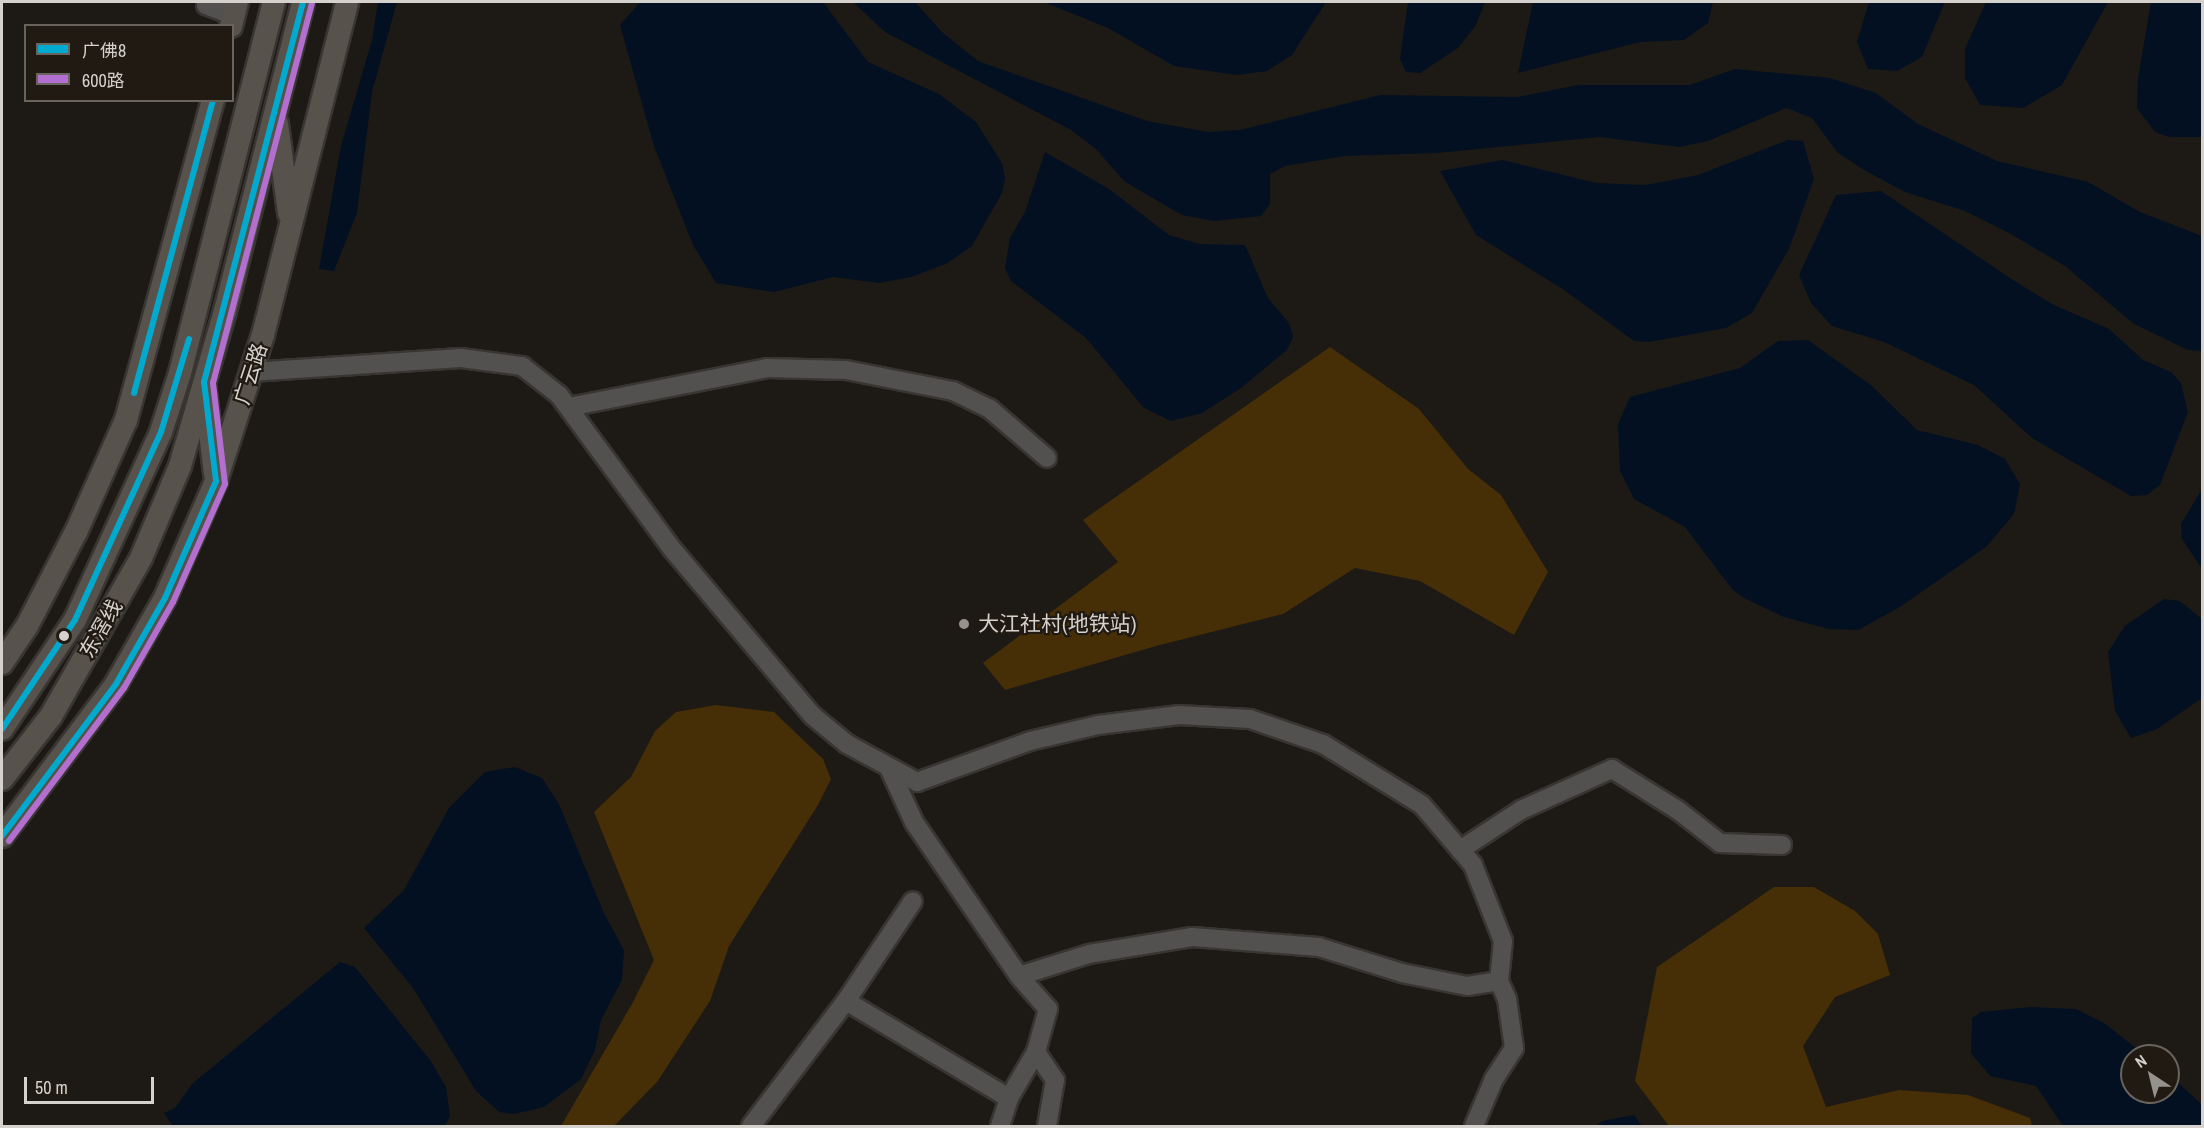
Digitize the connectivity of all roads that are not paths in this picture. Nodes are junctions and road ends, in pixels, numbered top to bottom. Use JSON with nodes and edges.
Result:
{"nodes":[{"id":1,"x":206,"y":2,"type":"edge"},
{"id":2,"x":274,"y":2,"type":"edge"},
{"id":3,"x":303,"y":2,"type":"edge"},
{"id":4,"x":347,"y":2,"type":"edge"},
{"id":5,"x":234,"y":14,"type":"edge"},
{"id":6,"x":212,"y":102,"type":"edge"},
{"id":7,"x":275,"y":112,"type":"junction"},
{"id":8,"x":291,"y":227,"type":"junction"},
{"id":9,"x":251,"y":372,"type":"junction"},
{"id":10,"x":204,"y":382,"type":"junction"},
{"id":11,"x":569,"y":407,"type":"junction"},
{"id":12,"x":1047,"y":458,"type":"dead end"},
{"id":13,"x":180,"y":466,"type":"joint"},
{"id":14,"x":216,"y":481,"type":"junction"},
{"id":15,"x":2,"y":663,"type":"edge"},
{"id":16,"x":2,"y":729,"type":"edge"},
{"id":17,"x":890,"y":770,"type":"junction"},
{"id":18,"x":2,"y":779,"type":"edge"},
{"id":19,"x":2,"y":836,"type":"edge"},
{"id":20,"x":1782,"y":845,"type":"dead end"},
{"id":21,"x":1460,"y":850,"type":"junction"},
{"id":22,"x":913,"y":901,"type":"dead end"},
{"id":23,"x":1018,"y":976,"type":"junction"},
{"id":24,"x":1499,"y":981,"type":"junction"},
{"id":25,"x":846,"y":1001,"type":"junction"},
{"id":26,"x":1036,"y":1052,"type":"junction"},
{"id":27,"x":1009,"y":1098,"type":"junction"},
{"id":28,"x":751,"y":1126,"type":"edge"},
{"id":29,"x":1000,"y":1126,"type":"edge"},
{"id":30,"x":1047,"y":1126,"type":"edge"},
{"id":31,"x":1474,"y":1126,"type":"edge"}],
"edges":[{"from":1,"to":5,"type":"street"},
{"from":2,"to":16,"type":"main road"},
{"from":3,"to":7,"type":"main road","name":"广云路"},
{"from":4,"to":8,"type":"main road","name":"广云路"},
{"from":6,"to":15,"type":"main road"},
{"from":7,"to":8,"type":"main road"},
{"from":7,"to":10,"type":"main road","name":"广云路"},
{"from":8,"to":9,"type":"main road","name":"广云路"},
{"from":9,"to":11,"type":"street"},
{"from":9,"to":14,"type":"main road","name":"广云路"},
{"from":10,"to":13,"type":"main road","name":"广云路"},
{"from":10,"to":14,"type":"main road"},
{"from":11,"to":12,"type":"street"},
{"from":11,"to":17,"type":"street"},
{"from":13,"to":18,"type":"main road","name":"东滘线"},
{"from":14,"to":19,"type":"main road","name":"广云路"},
{"from":17,"to":21,"type":"street"},
{"from":17,"to":23,"type":"street"},
{"from":20,"to":21,"type":"street"},
{"from":21,"to":24,"type":"street"},
{"from":22,"to":25,"type":"street"},
{"from":23,"to":24,"type":"street"},
{"from":23,"to":26,"type":"street"},
{"from":24,"to":31,"type":"street"},
{"from":25,"to":27,"type":"street"},
{"from":25,"to":28,"type":"street"},
{"from":26,"to":27,"type":"street"},
{"from":26,"to":30,"type":"street"},
{"from":27,"to":29,"type":"street"}]}
